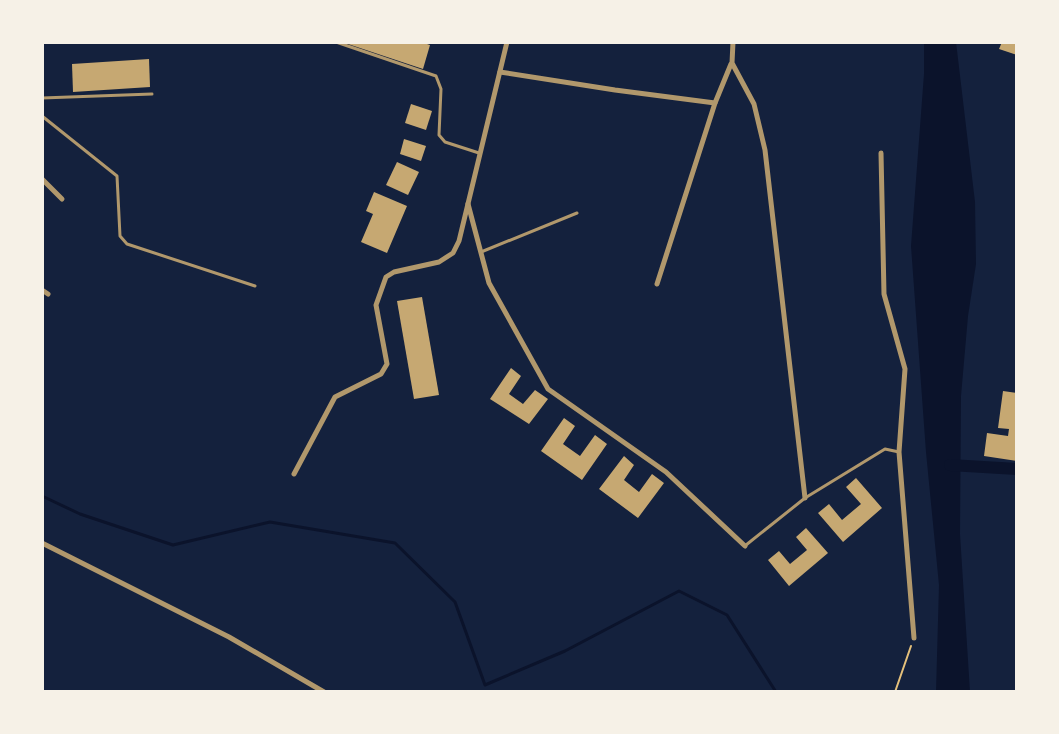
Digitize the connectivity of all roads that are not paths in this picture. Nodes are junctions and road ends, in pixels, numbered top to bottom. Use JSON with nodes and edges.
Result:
{"nodes":[{"id":1,"x":336,"y":42,"type":"edge"},
{"id":2,"x":507,"y":42,"type":"edge"},
{"id":3,"x":733,"y":42,"type":"edge"},
{"id":4,"x":732,"y":63,"type":"junction"},
{"id":5,"x":500,"y":72,"type":"junction"},
{"id":6,"x":152,"y":94,"type":"dead end"},
{"id":7,"x":42,"y":98,"type":"edge"},
{"id":8,"x":715,"y":103,"type":"junction"},
{"id":9,"x":42,"y":116,"type":"edge"},
{"id":10,"x":480,"y":153,"type":"junction"},
{"id":11,"x":881,"y":153,"type":"dead end"},
{"id":12,"x":42,"y":179,"type":"edge"},
{"id":13,"x":62,"y":199,"type":"dead end"},
{"id":14,"x":468,"y":203,"type":"junction"},
{"id":15,"x":577,"y":213,"type":"dead end"},
{"id":16,"x":481,"y":252,"type":"junction"},
{"id":17,"x":657,"y":284,"type":"dead end"},
{"id":18,"x":255,"y":286,"type":"dead end"},
{"id":19,"x":899,"y":452,"type":"junction"},
{"id":20,"x":294,"y":474,"type":"dead end"},
{"id":21,"x":805,"y":498,"type":"junction"},
{"id":22,"x":42,"y":543,"type":"edge"},
{"id":23,"x":745,"y":546,"type":"joint"},
{"id":24,"x":914,"y":638,"type":"road end"},
{"id":25,"x":324,"y":692,"type":"edge"}],
"edges":[{"from":1,"to":10,"type":"lane"},
{"from":2,"to":5,"type":"street"},
{"from":3,"to":4,"type":"street"},
{"from":4,"to":8,"type":"street"},
{"from":4,"to":21,"type":"street"},
{"from":5,"to":8,"type":"street"},
{"from":5,"to":10,"type":"street"},
{"from":6,"to":7,"type":"lane"},
{"from":8,"to":17,"type":"street"},
{"from":9,"to":18,"type":"lane"},
{"from":10,"to":14,"type":"street"},
{"from":11,"to":19,"type":"street"},
{"from":12,"to":13,"type":"street"},
{"from":14,"to":16,"type":"street"},
{"from":14,"to":20,"type":"street"},
{"from":15,"to":16,"type":"lane"},
{"from":16,"to":23,"type":"street"},
{"from":19,"to":21,"type":"lane"},
{"from":19,"to":24,"type":"street"},
{"from":21,"to":23,"type":"lane"},
{"from":22,"to":25,"type":"street"}]}
